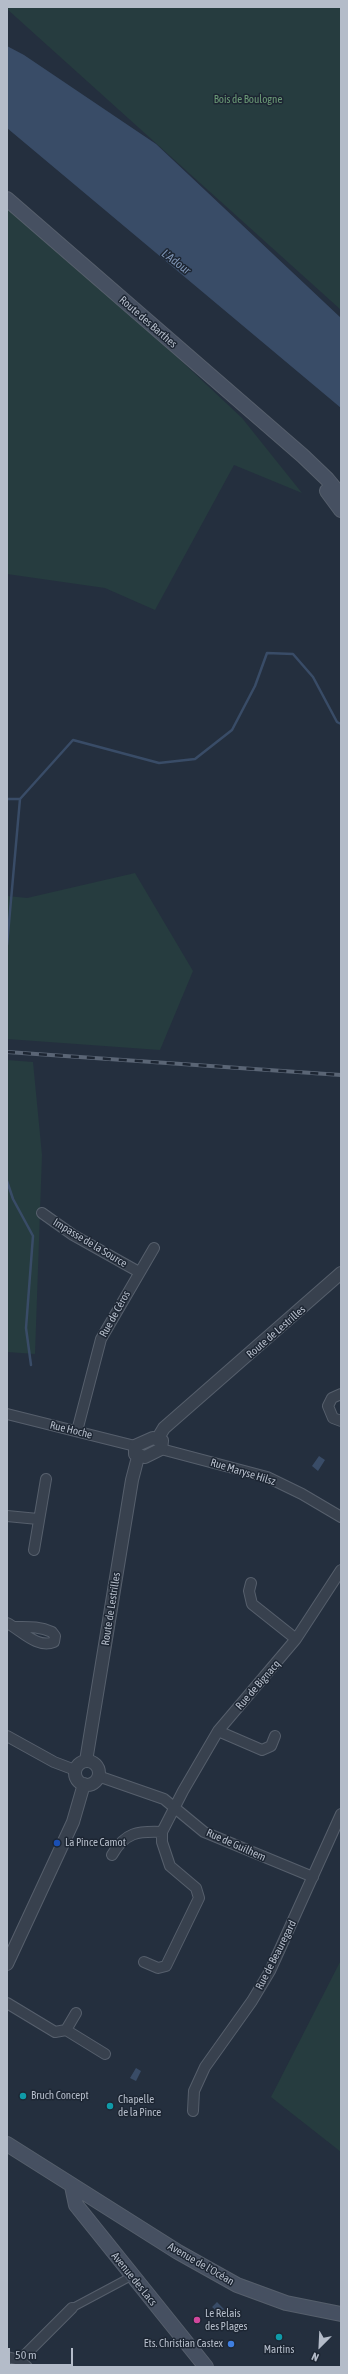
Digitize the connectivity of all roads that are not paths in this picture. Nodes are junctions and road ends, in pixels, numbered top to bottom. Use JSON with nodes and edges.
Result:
{"nodes":[{"id":1,"x":7,"y":199,"type":"edge"},
{"id":2,"x":334,"y":495,"type":"edge"},
{"id":3,"x":341,"y":504,"type":"edge"},
{"id":4,"x":341,"y":510,"type":"edge"},
{"id":5,"x":42,"y":1213,"type":"dead end"},
{"id":6,"x":154,"y":1248,"type":"dead end"},
{"id":7,"x":139,"y":1272,"type":"junction"},
{"id":8,"x":341,"y":1274,"type":"edge"},
{"id":9,"x":340,"y":1391,"type":"edge"},
{"id":10,"x":7,"y":1414,"type":"edge"},
{"id":11,"x":341,"y":1421,"type":"edge"},
{"id":12,"x":77,"y":1431,"type":"junction"},
{"id":13,"x":159,"y":1443,"type":"junction"},
{"id":14,"x":137,"y":1452,"type":"junction"},
{"id":15,"x":46,"y":1479,"type":"dead end"},
{"id":16,"x":7,"y":1516,"type":"edge"},
{"id":17,"x":341,"y":1517,"type":"edge"},
{"id":18,"x":38,"y":1519,"type":"junction"},
{"id":19,"x":34,"y":1550,"type":"dead end"},
{"id":20,"x":341,"y":1570,"type":"edge"},
{"id":21,"x":251,"y":1583,"type":"dead end"},
{"id":22,"x":296,"y":1640,"type":"junction"},
{"id":23,"x":218,"y":1731,"type":"junction"},
{"id":24,"x":7,"y":1736,"type":"edge"},
{"id":25,"x":275,"y":1736,"type":"dead end"},
{"id":26,"x":86,"y":1762,"type":"junction"},
{"id":27,"x":75,"y":1770,"type":"junction"},
{"id":28,"x":98,"y":1776,"type":"junction"},
{"id":29,"x":84,"y":1784,"type":"junction"},
{"id":30,"x":175,"y":1806,"type":"junction"},
{"id":31,"x":341,"y":1814,"type":"edge"},
{"id":32,"x":162,"y":1832,"type":"junction"},
{"id":33,"x":112,"y":1854,"type":"dead end"},
{"id":34,"x":314,"y":1877,"type":"junction"},
{"id":35,"x":144,"y":1962,"type":"dead end"},
{"id":36,"x":7,"y":1964,"type":"edge"},
{"id":37,"x":7,"y":2003,"type":"edge"},
{"id":38,"x":76,"y":2013,"type":"dead end"},
{"id":39,"x":66,"y":2030,"type":"junction"},
{"id":40,"x":105,"y":2054,"type":"dead end"},
{"id":41,"x":193,"y":2111,"type":"dead end"},
{"id":42,"x":7,"y":2144,"type":"edge"},
{"id":43,"x":72,"y":2186,"type":"junction"},
{"id":44,"x":132,"y":2276,"type":"junction"},
{"id":45,"x":72,"y":2308,"type":"joint"},
{"id":46,"x":341,"y":2314,"type":"edge"},
{"id":47,"x":7,"y":2357,"type":"edge"},
{"id":48,"x":23,"y":2364,"type":"edge"},
{"id":49,"x":206,"y":2367,"type":"edge"}],
"edges":[{"from":1,"to":2,"type":"main road","name":"Route des Barthes"},
{"from":2,"to":3,"type":"main road","name":"Route des Barthes"},
{"from":2,"to":4,"type":"main road","name":"Route des Barthes"},
{"from":5,"to":7,"type":"street","name":"Impasse de la Source"},
{"from":6,"to":7,"type":"street","name":"Rue de Céros"},
{"from":7,"to":12,"type":"street","name":"Rue de Céros"},
{"from":8,"to":13,"type":"street","name":"Route de Lestrilles"},
{"from":9,"to":11,"type":"street"},
{"from":10,"to":12,"type":"street","name":"Rue Hoche"},
{"from":12,"to":14,"type":"street","name":"Rue Hoche"},
{"from":13,"to":14,"type":"street"},
{"from":13,"to":17,"type":"street","name":"Rue Maryse Hilsz"},
{"from":14,"to":26,"type":"street","name":"Route de Lestrilles"},
{"from":15,"to":18,"type":"street"},
{"from":16,"to":18,"type":"street"},
{"from":18,"to":19,"type":"street"},
{"from":20,"to":22,"type":"street","name":"Rue de Bignacq"},
{"from":21,"to":22,"type":"street"},
{"from":22,"to":23,"type":"street","name":"Rue de Bignacq"},
{"from":23,"to":25,"type":"street"},
{"from":23,"to":30,"type":"street","name":"Rue de Bignacq"},
{"from":24,"to":27,"type":"street"},
{"from":26,"to":27,"type":"street"},
{"from":26,"to":28,"type":"street"},
{"from":27,"to":29,"type":"street"},
{"from":28,"to":29,"type":"street"},
{"from":28,"to":30,"type":"street","name":"Rue de Guilhem"},
{"from":29,"to":36,"type":"street"},
{"from":30,"to":32,"type":"street","name":"Rue de Bignacq"},
{"from":30,"to":34,"type":"street","name":"Rue de Guilhem"},
{"from":31,"to":34,"type":"street","name":"Rue de Beauregard"},
{"from":32,"to":33,"type":"street"},
{"from":32,"to":35,"type":"street"},
{"from":34,"to":41,"type":"street","name":"Rue de Beauregard"},
{"from":37,"to":39,"type":"street"},
{"from":38,"to":39,"type":"street"},
{"from":39,"to":40,"type":"street"},
{"from":42,"to":43,"type":"main road","name":"Avenue de l'Océan"},
{"from":43,"to":44,"type":"main road","name":"Avenue des Lacs"},
{"from":43,"to":46,"type":"main road","name":"Avenue de l'Océan"},
{"from":44,"to":45,"type":"street"},
{"from":44,"to":49,"type":"main road","name":"Avenue des Lacs"},
{"from":45,"to":48,"type":"street"},
{"from":47,"to":48,"type":"street"}]}
